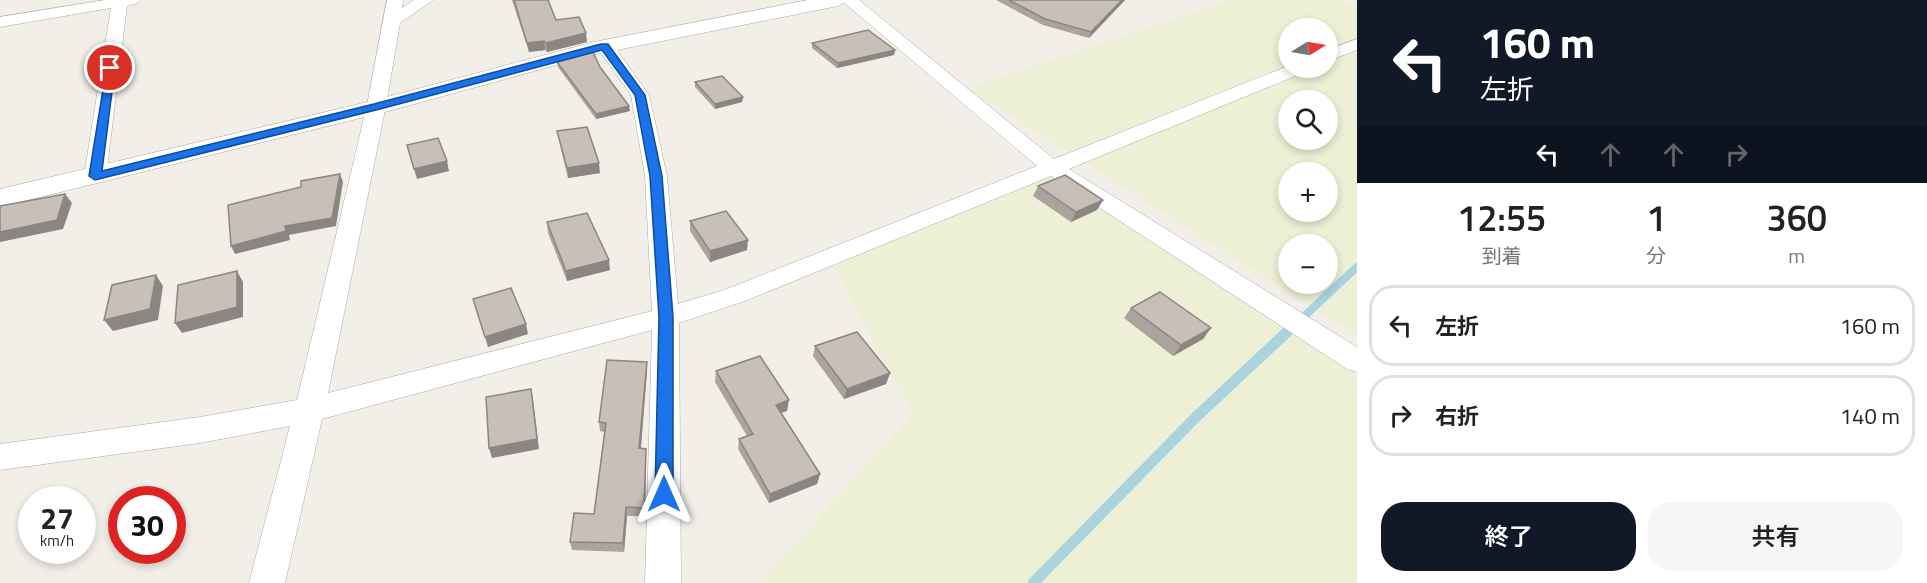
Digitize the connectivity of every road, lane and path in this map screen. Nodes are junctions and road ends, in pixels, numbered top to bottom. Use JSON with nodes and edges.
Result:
{"nodes":[{"id":1,"x":425,"y":0,"type":"edge"},
{"id":2,"x":838,"y":0,"type":"edge"},
{"id":3,"x":849,"y":0,"type":"edge"},
{"id":4,"x":124,"y":1,"type":"edge"},
{"id":5,"x":394,"y":10,"type":"edge"},
{"id":6,"x":0,"y":22,"type":"edge"},
{"id":7,"x":1357,"y":44,"type":"edge"},
{"id":8,"x":605,"y":46,"type":"junction"},
{"id":9,"x":1338,"y":52,"type":"edge"},
{"id":10,"x":1278,"y":76,"type":"edge"},
{"id":11,"x":377,"y":107,"type":"junction"},
{"id":12,"x":1051,"y":167,"type":"junction"},
{"id":13,"x":95,"y":176,"type":"junction"},
{"id":14,"x":0,"y":198,"type":"edge"},
{"id":15,"x":666,"y":317,"type":"junction"},
{"id":16,"x":1357,"y":361,"type":"edge"},
{"id":17,"x":309,"y":411,"type":"junction"},
{"id":18,"x":0,"y":457,"type":"edge"},
{"id":19,"x":267,"y":583,"type":"edge"},
{"id":20,"x":663,"y":583,"type":"edge"}],
"edges":[{"from":1,"to":5,"type":"street"},
{"from":2,"to":8,"type":"street"},
{"from":3,"to":12,"type":"street"},
{"from":4,"to":6,"type":"street"},
{"from":4,"to":13,"type":"street"},
{"from":5,"to":11,"type":"street"},
{"from":7,"to":9,"type":"street"},
{"from":8,"to":11,"type":"street"},
{"from":8,"to":15,"type":"street"},
{"from":10,"to":12,"type":"street"},
{"from":11,"to":13,"type":"street"},
{"from":11,"to":17,"type":"street"},
{"from":12,"to":15,"type":"street"},
{"from":12,"to":16,"type":"street"},
{"from":13,"to":14,"type":"street"},
{"from":15,"to":17,"type":"street"},
{"from":15,"to":20,"type":"street"},
{"from":17,"to":18,"type":"street"},
{"from":17,"to":19,"type":"street"}]}
